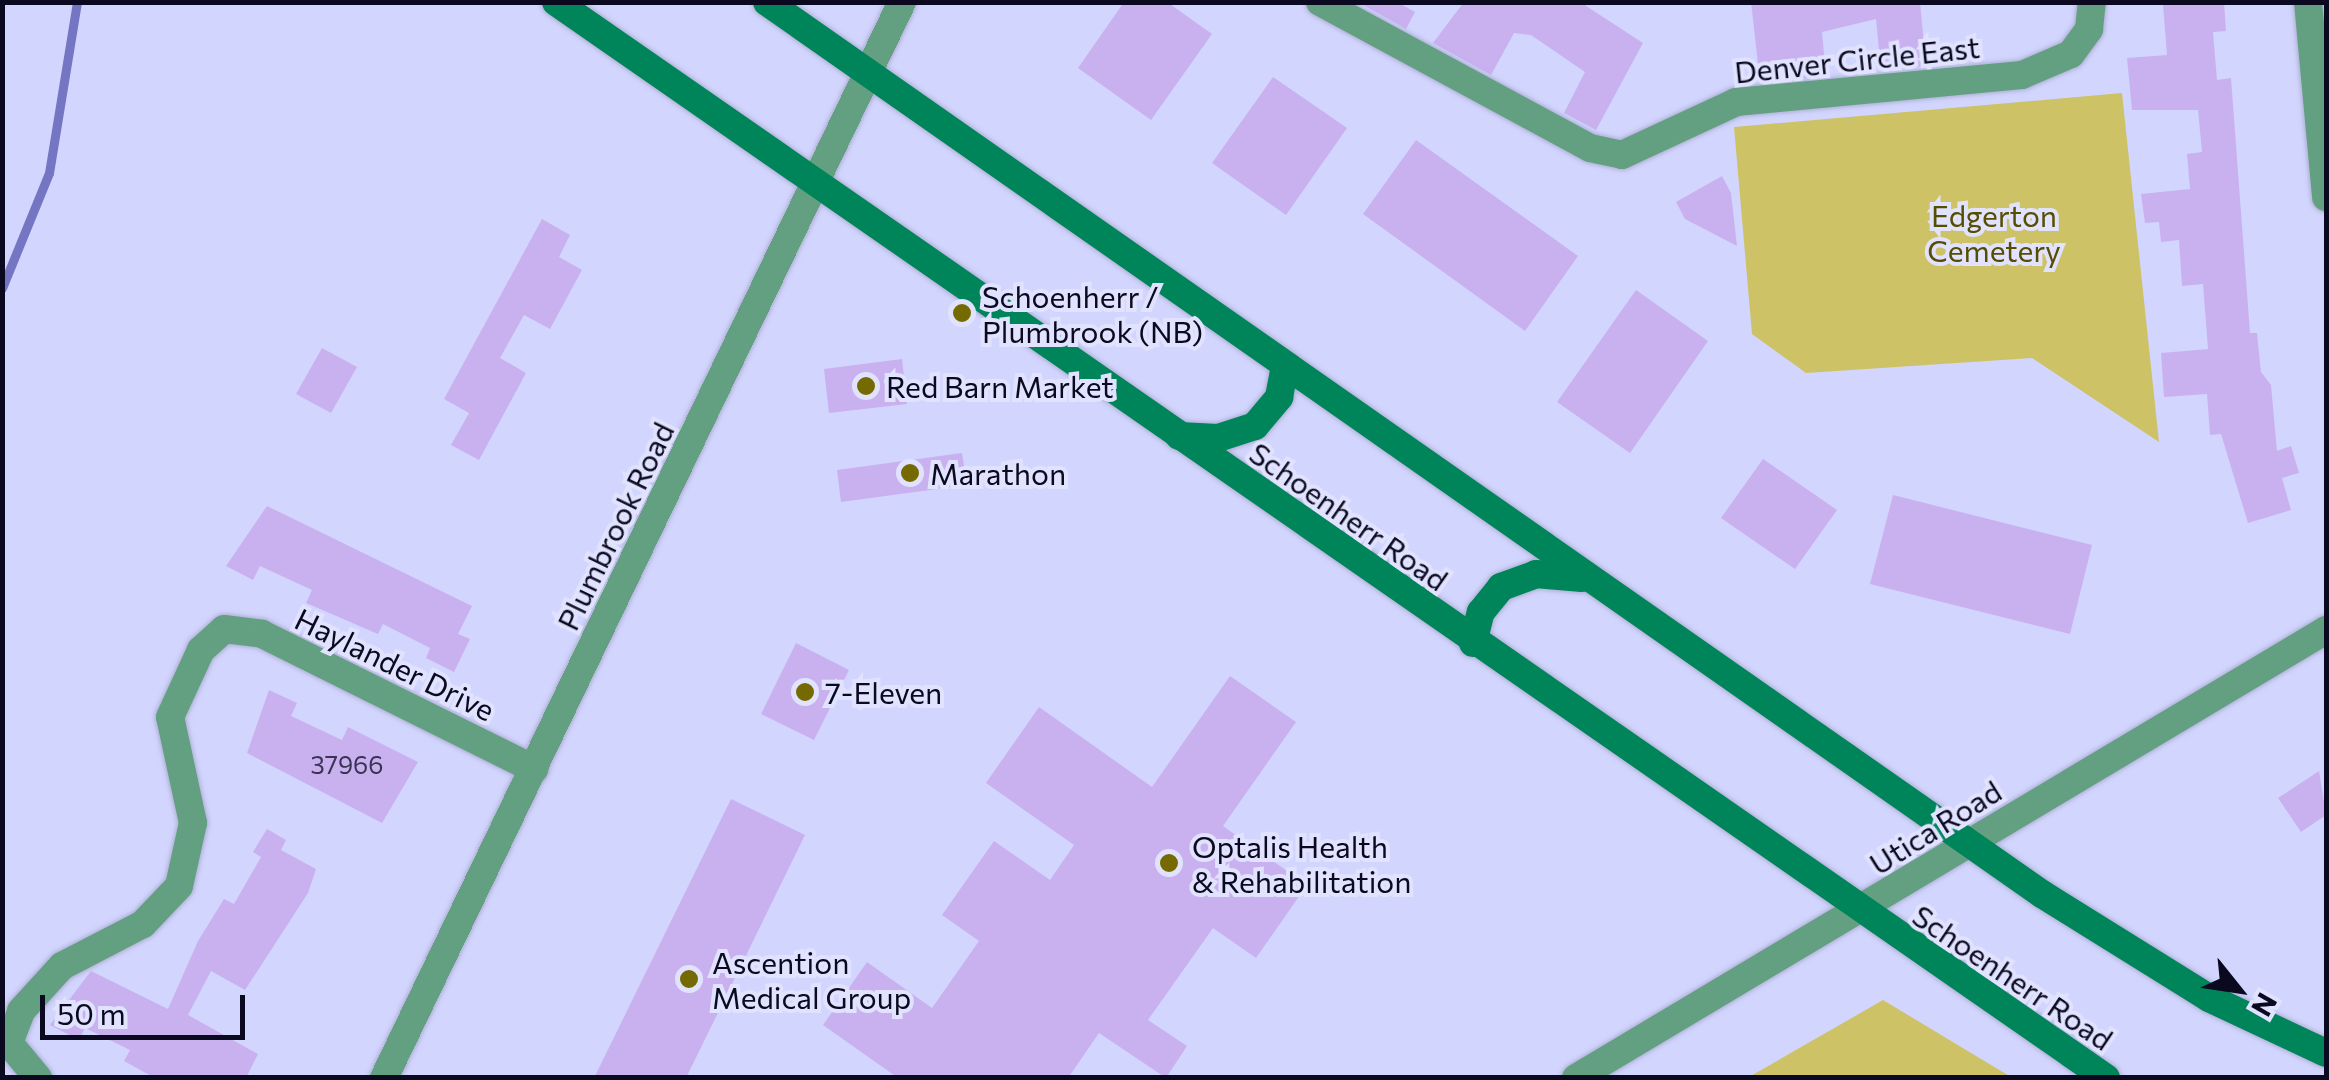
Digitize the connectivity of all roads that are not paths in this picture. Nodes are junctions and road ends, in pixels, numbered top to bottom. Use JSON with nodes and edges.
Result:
{"nodes":[{"id":1,"x":556,"y":2,"type":"edge"},
{"id":2,"x":767,"y":2,"type":"edge"},
{"id":3,"x":902,"y":2,"type":"edge"},
{"id":4,"x":1320,"y":2,"type":"edge"},
{"id":5,"x":2092,"y":2,"type":"edge"},
{"id":6,"x":2308,"y":2,"type":"edge"},
{"id":7,"x":869,"y":73,"type":"junction"},
{"id":8,"x":816,"y":184,"type":"junction"},
{"id":9,"x":2326,"y":198,"type":"edge"},
{"id":10,"x":1285,"y":366,"type":"junction"},
{"id":11,"x":1178,"y":436,"type":"junction"},
{"id":12,"x":1593,"y":582,"type":"junction"},
{"id":13,"x":2326,"y":630,"type":"edge"},
{"id":14,"x":1473,"y":643,"type":"junction"},
{"id":15,"x":534,"y":769,"type":"junction"},
{"id":16,"x":1973,"y":844,"type":"junction"},
{"id":17,"x":1858,"y":912,"type":"junction"},
{"id":18,"x":2326,"y":1053,"type":"edge"},
{"id":19,"x":38,"y":1078,"type":"edge"},
{"id":20,"x":384,"y":1078,"type":"edge"},
{"id":21,"x":1576,"y":1078,"type":"edge"},
{"id":22,"x":2106,"y":1078,"type":"edge"}],
"edges":[{"from":1,"to":8,"type":"main road","name":"Schoenherr Road"},
{"from":2,"to":7,"type":"main road"},
{"from":3,"to":7,"type":"street","name":"Plumbrook Road"},
{"from":4,"to":5,"type":"street","name":"Denver Circle East"},
{"from":6,"to":9,"type":"street"},
{"from":7,"to":8,"type":"street","name":"Plumbrook Road"},
{"from":7,"to":10,"type":"main road"},
{"from":8,"to":11,"type":"main road","name":"Schoenherr Road"},
{"from":8,"to":15,"type":"street","name":"Plumbrook Road"},
{"from":10,"to":11,"type":"main road"},
{"from":10,"to":12,"type":"main road"},
{"from":11,"to":14,"type":"main road","name":"Schoenherr Road"},
{"from":12,"to":14,"type":"main road"},
{"from":12,"to":16,"type":"main road"},
{"from":13,"to":16,"type":"street","name":"Utica Road"},
{"from":14,"to":17,"type":"main road","name":"Schoenherr Road"},
{"from":15,"to":19,"type":"street","name":"Haylander Drive"},
{"from":15,"to":20,"type":"street","name":"Plumbrook Road"},
{"from":16,"to":17,"type":"street","name":"Utica Road"},
{"from":16,"to":18,"type":"main road"},
{"from":17,"to":21,"type":"street","name":"Utica Road"},
{"from":17,"to":22,"type":"main road","name":"Schoenherr Road"}]}
